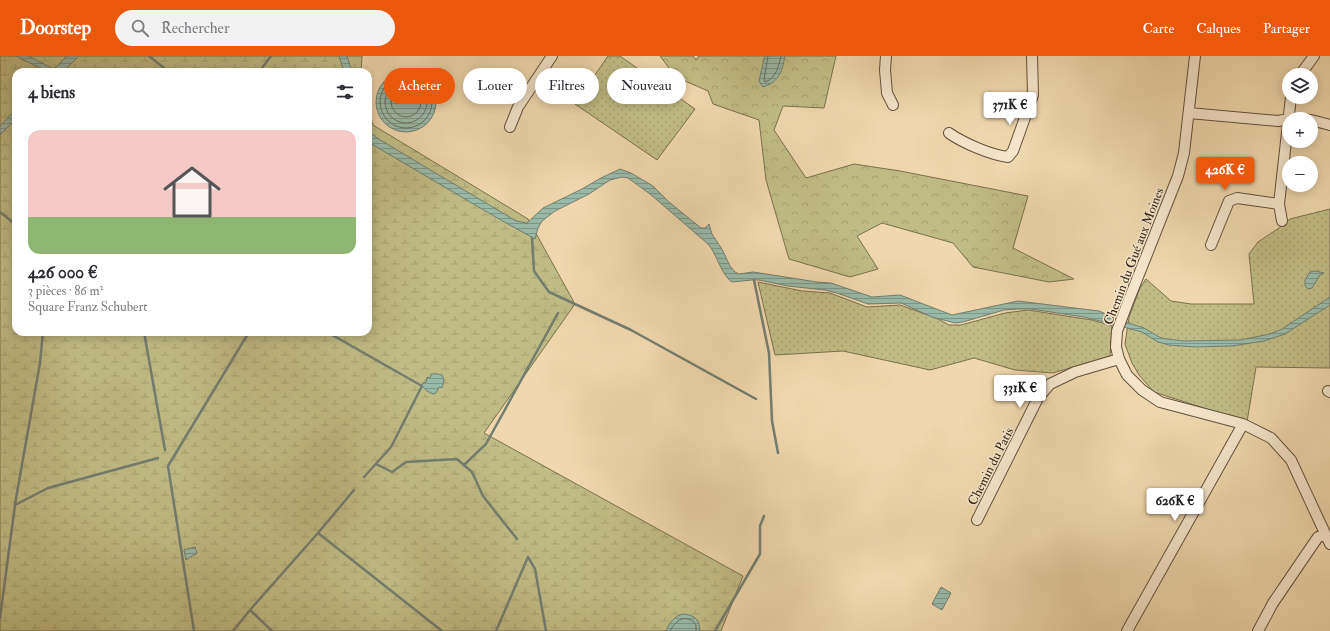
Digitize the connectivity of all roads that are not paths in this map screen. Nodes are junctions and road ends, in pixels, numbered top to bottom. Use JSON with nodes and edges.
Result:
{"nodes":[{"id":1,"x":552,"y":56,"type":"edge"},
{"id":2,"x":886,"y":56,"type":"edge"},
{"id":3,"x":1032,"y":56,"type":"edge"},
{"id":4,"x":1195,"y":56,"type":"edge"},
{"id":5,"x":1314,"y":56,"type":"edge"},
{"id":6,"x":1305,"y":68,"type":"edge"},
{"id":7,"x":893,"y":105,"type":"dead end"},
{"id":8,"x":1189,"y":112,"type":"junction"},
{"id":9,"x":1282,"y":120,"type":"edge"},
{"id":10,"x":1318,"y":122,"type":"edge"},
{"id":11,"x":1330,"y":125,"type":"edge"},
{"id":12,"x":510,"y":127,"type":"dead end"},
{"id":13,"x":949,"y":133,"type":"dead end"},
{"id":14,"x":1286,"y":148,"type":"edge"},
{"id":15,"x":1279,"y":204,"type":"junction"},
{"id":16,"x":1282,"y":221,"type":"dead end"},
{"id":17,"x":1210,"y":245,"type":"dead end"},
{"id":18,"x":1119,"y":359,"type":"junction"},
{"id":19,"x":1243,"y":424,"type":"junction"},
{"id":20,"x":977,"y":520,"type":"dead end"},
{"id":21,"x":1325,"y":534,"type":"junction"},
{"id":22,"x":1330,"y":544,"type":"edge"},
{"id":23,"x":1127,"y":631,"type":"edge"},
{"id":24,"x":1258,"y":631,"type":"edge"}],
"edges":[{"from":1,"to":12,"type":"street"},
{"from":2,"to":7,"type":"street"},
{"from":3,"to":13,"type":"street"},
{"from":4,"to":8,"type":"street","name":"Chemin du Gué aux Moines"},
{"from":5,"to":6,"type":"street"},
{"from":8,"to":9,"type":"street"},
{"from":8,"to":18,"type":"street","name":"Chemin du Gué aux Moines"},
{"from":10,"to":11,"type":"street"},
{"from":14,"to":15,"type":"street"},
{"from":15,"to":16,"type":"street"},
{"from":15,"to":17,"type":"street"},
{"from":18,"to":19,"type":"street","name":"Chemin du Gué aux Moines"},
{"from":18,"to":20,"type":"street","name":"Chemin du Patis"},
{"from":19,"to":21,"type":"street","name":"Chemin du Gué aux Moines"},
{"from":19,"to":23,"type":"street"},
{"from":21,"to":22,"type":"street","name":"Chemin du Gué aux Moines"},
{"from":21,"to":24,"type":"street"}]}
